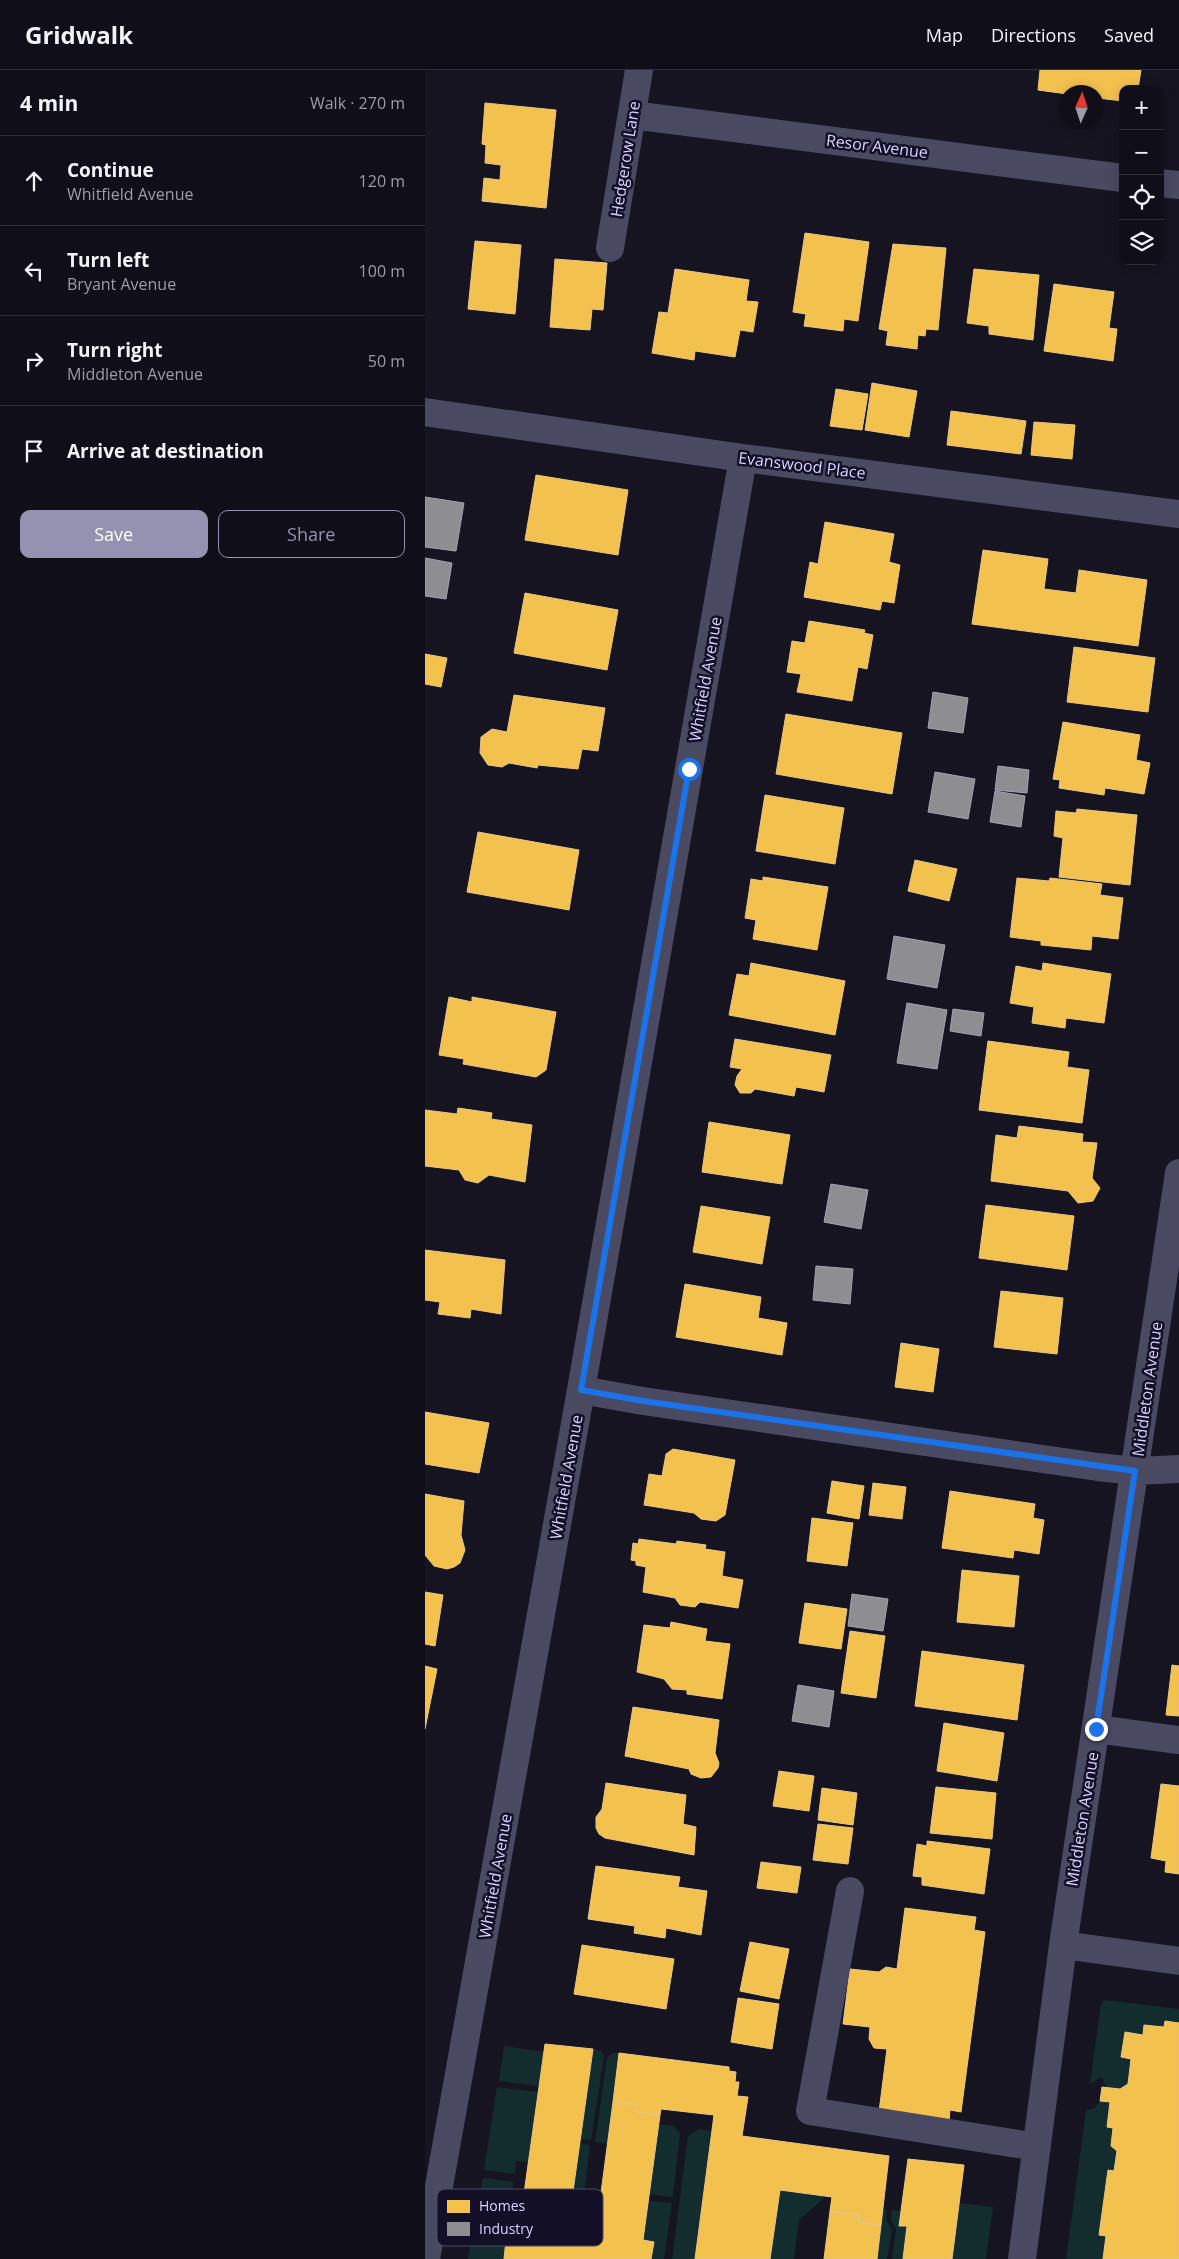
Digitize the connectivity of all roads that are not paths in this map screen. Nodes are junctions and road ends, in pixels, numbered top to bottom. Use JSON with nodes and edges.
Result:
{"nodes":[{"id":1,"x":639,"y":70,"type":"edge"},
{"id":2,"x":632,"y":114,"type":"junction"},
{"id":3,"x":1119,"y":177,"type":"edge"},
{"id":4,"x":1164,"y":183,"type":"edge"},
{"id":5,"x":1179,"y":185,"type":"edge"},
{"id":6,"x":611,"y":248,"type":"dead end"},
{"id":7,"x":425,"y":412,"type":"edge"},
{"id":8,"x":743,"y":458,"type":"junction"},
{"id":9,"x":1179,"y":514,"type":"edge"},
{"id":10,"x":1179,"y":1173,"type":"edge"},
{"id":11,"x":581,"y":1390,"type":"junction"},
{"id":12,"x":1179,"y":1469,"type":"edge"},
{"id":13,"x":1135,"y":1471,"type":"junction"},
{"id":14,"x":1096,"y":1729,"type":"junction"},
{"id":15,"x":1179,"y":1740,"type":"edge"},
{"id":16,"x":850,"y":1891,"type":"dead end"},
{"id":17,"x":1063,"y":1945,"type":"junction"},
{"id":18,"x":1179,"y":1961,"type":"edge"},
{"id":19,"x":1037,"y":2147,"type":"junction"},
{"id":20,"x":438,"y":2189,"type":"edge"},
{"id":21,"x":437,"y":2197,"type":"edge"},
{"id":22,"x":426,"y":2259,"type":"edge"},
{"id":23,"x":1022,"y":2259,"type":"edge"}],
"edges":[{"from":1,"to":2,"type":"street","name":"Hedgerow Lane"},
{"from":2,"to":3,"type":"street","name":"Resor Avenue"},
{"from":2,"to":6,"type":"street","name":"Hedgerow Lane"},
{"from":4,"to":5,"type":"street"},
{"from":7,"to":8,"type":"street","name":"Evanswood Place"},
{"from":8,"to":9,"type":"street","name":"Evanswood Place"},
{"from":8,"to":11,"type":"street","name":"Whitfield Avenue"},
{"from":10,"to":13,"type":"street","name":"Middleton Avenue"},
{"from":11,"to":13,"type":"street"},
{"from":11,"to":20,"type":"street","name":"Whitfield Avenue"},
{"from":12,"to":13,"type":"street"},
{"from":13,"to":14,"type":"street","name":"Middleton Avenue"},
{"from":14,"to":15,"type":"street"},
{"from":14,"to":17,"type":"street","name":"Middleton Avenue"},
{"from":16,"to":19,"type":"street"},
{"from":17,"to":18,"type":"street"},
{"from":17,"to":19,"type":"street","name":"Middleton Avenue"},
{"from":19,"to":23,"type":"street","name":"Middleton Avenue"},
{"from":21,"to":22,"type":"street","name":"Whitfield Avenue"}]}
